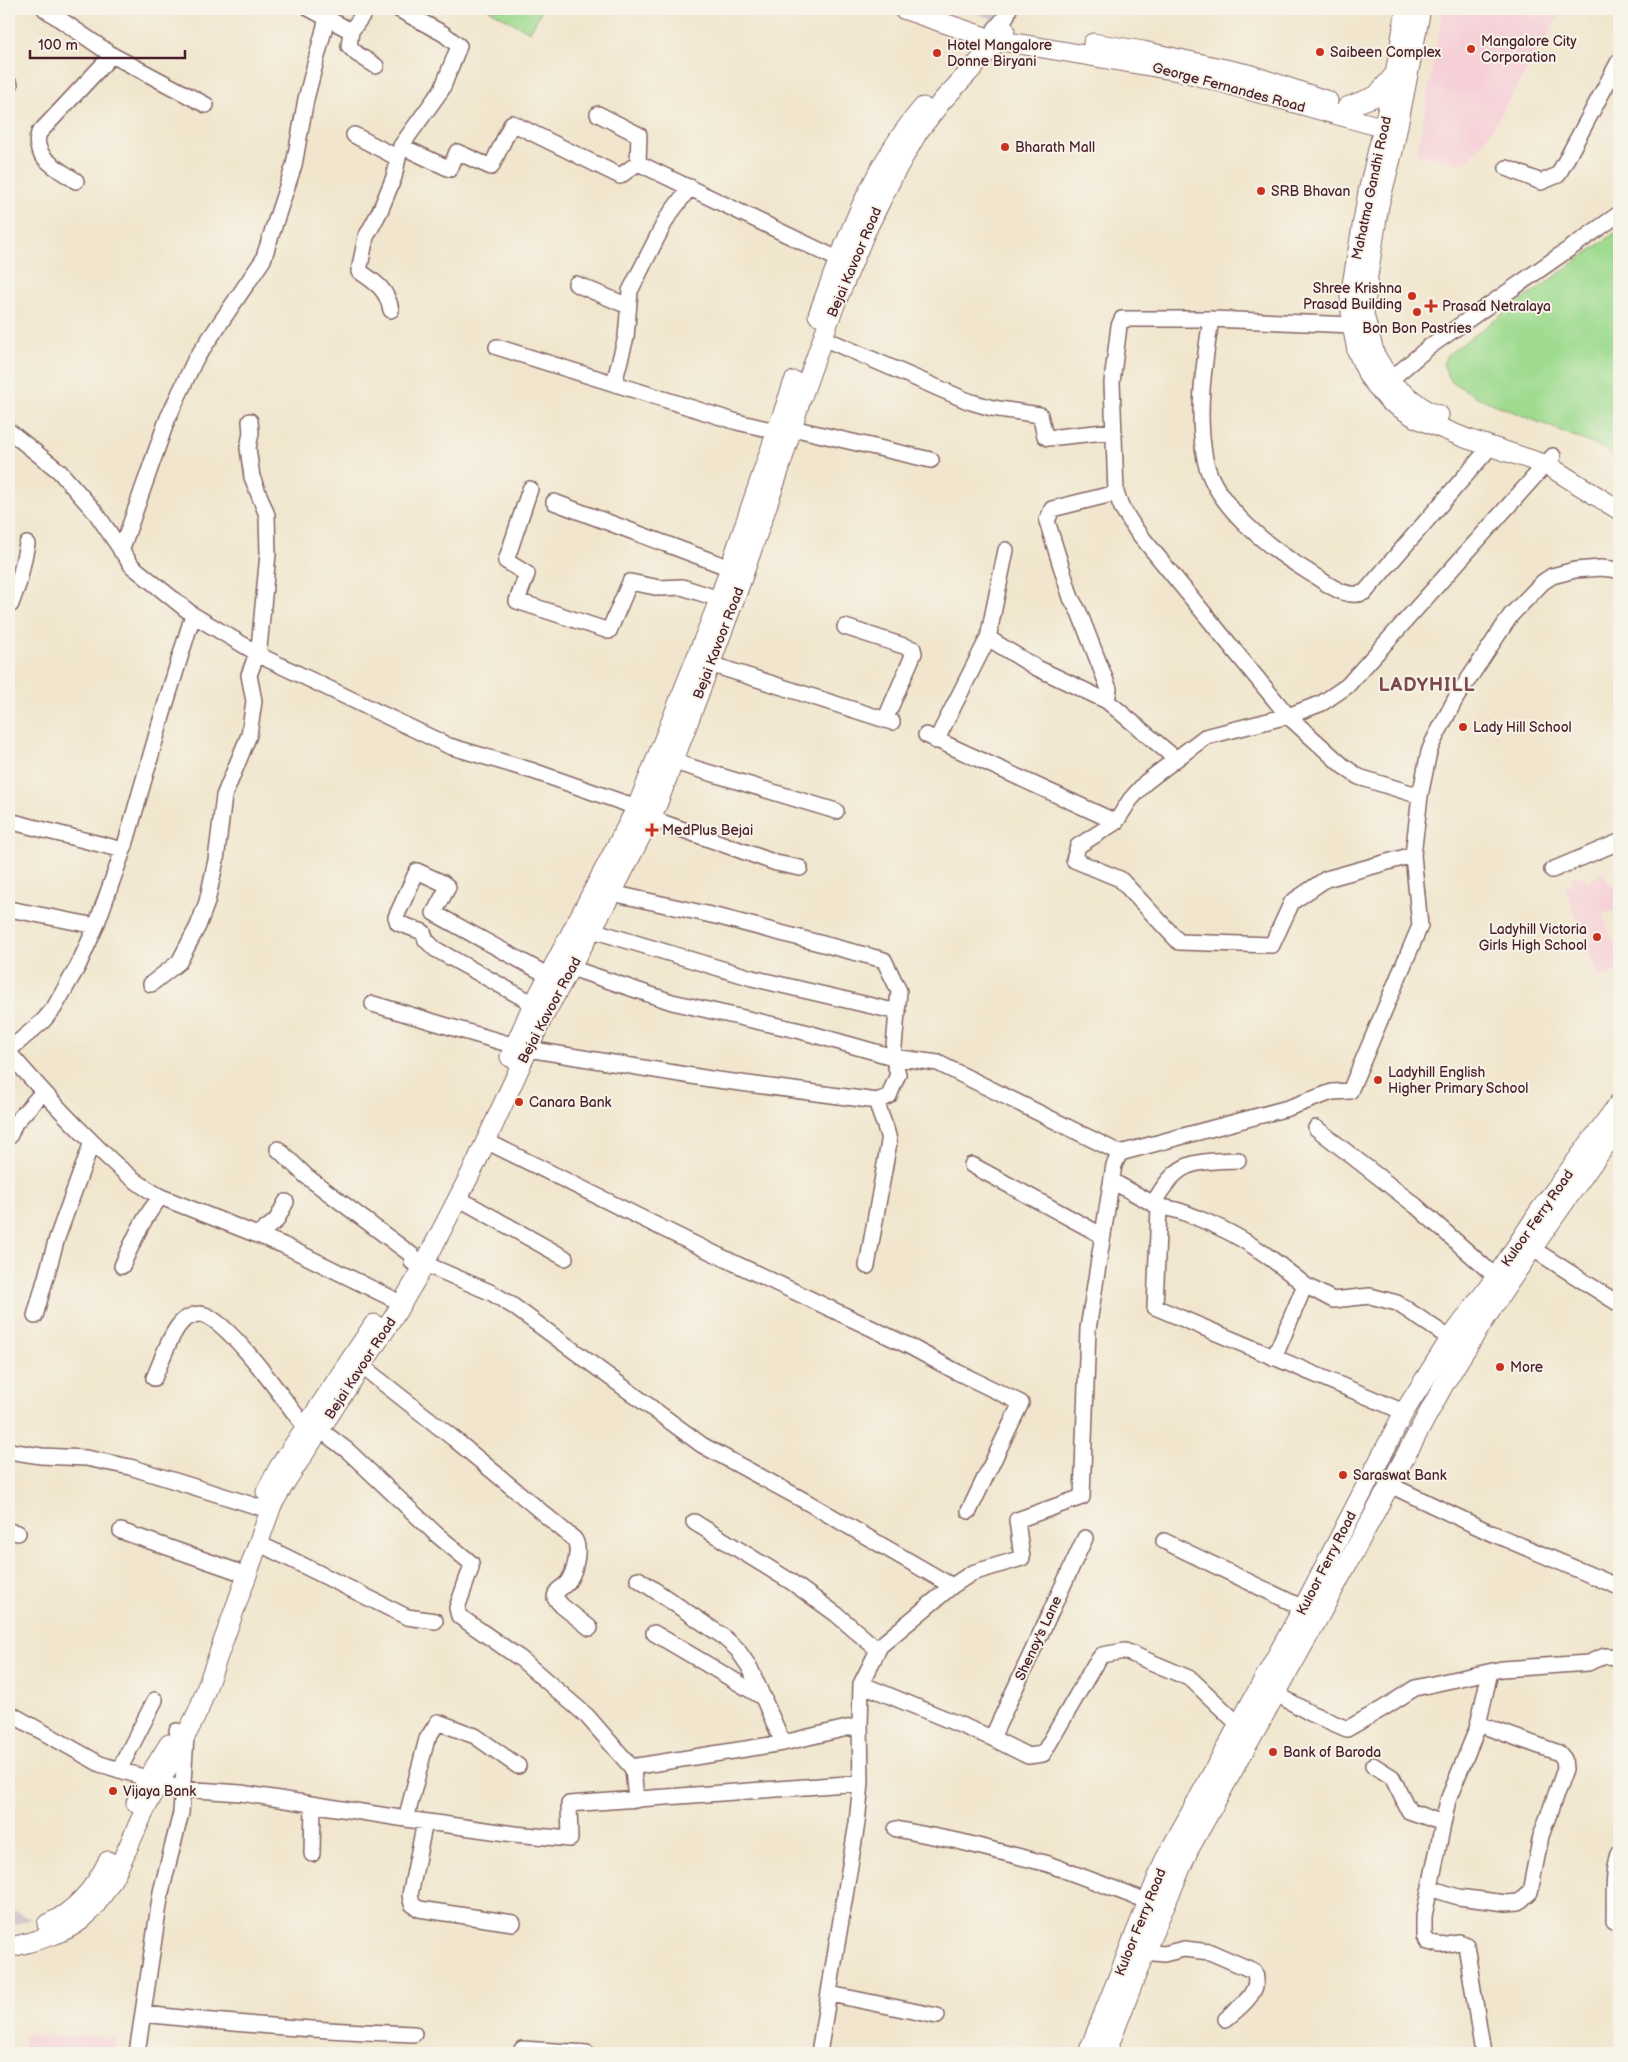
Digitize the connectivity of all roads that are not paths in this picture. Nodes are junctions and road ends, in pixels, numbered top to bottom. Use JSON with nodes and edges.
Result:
{"nodes":[{"id":1,"x":45,"y":9,"type":"edge"},
{"id":2,"x":310,"y":9,"type":"edge"},
{"id":3,"x":367,"y":9,"type":"edge"},
{"id":4,"x":398,"y":9,"type":"edge"},
{"id":5,"x":903,"y":9,"type":"edge"},
{"id":6,"x":936,"y":9,"type":"edge"},
{"id":7,"x":1406,"y":9,"type":"edge"},
{"id":8,"x":1421,"y":9,"type":"edge"},
{"id":9,"x":327,"y":18,"type":"junction"},
{"id":10,"x":1000,"y":27,"type":"edge"},
{"id":11,"x":351,"y":31,"type":"junction"},
{"id":12,"x":112,"y":55,"type":"junction"},
{"id":13,"x":1619,"y":61,"type":"edge"},
{"id":14,"x":376,"y":66,"type":"dead end"},
{"id":15,"x":1395,"y":74,"type":"junction"},
{"id":16,"x":206,"y":105,"type":"dead end"},
{"id":17,"x":598,"y":114,"type":"dead end"},
{"id":18,"x":1349,"y":114,"type":"junction"},
{"id":19,"x":1391,"y":124,"type":"junction"},
{"id":20,"x":354,"y":135,"type":"dead end"},
{"id":21,"x":400,"y":152,"type":"junction"},
{"id":22,"x":638,"y":163,"type":"junction"},
{"id":23,"x":1507,"y":168,"type":"dead end"},
{"id":24,"x":1373,"y":171,"type":"junction"},
{"id":25,"x":76,"y":181,"type":"dead end"},
{"id":26,"x":690,"y":187,"type":"junction"},
{"id":27,"x":1619,"y":214,"type":"edge"},
{"id":28,"x":845,"y":263,"type":"junction"},
{"id":29,"x":576,"y":284,"type":"dead end"},
{"id":30,"x":628,"y":306,"type":"junction"},
{"id":31,"x":391,"y":310,"type":"dead end"},
{"id":32,"x":1210,"y":319,"type":"junction"},
{"id":33,"x":1352,"y":325,"type":"junction"},
{"id":34,"x":822,"y":338,"type":"junction"},
{"id":35,"x":497,"y":347,"type":"dead end"},
{"id":36,"x":1390,"y":380,"type":"junction"},
{"id":37,"x":614,"y":383,"type":"junction"},
{"id":38,"x":250,"y":420,"type":"dead end"},
{"id":39,"x":784,"y":429,"type":"junction"},
{"id":40,"x":9,"y":431,"type":"edge"},
{"id":41,"x":1114,"y":431,"type":"junction"},
{"id":42,"x":1491,"y":446,"type":"junction"},
{"id":43,"x":931,"y":460,"type":"dead end"},
{"id":44,"x":1550,"y":460,"type":"junction"},
{"id":45,"x":530,"y":489,"type":"dead end"},
{"id":46,"x":1116,"y":493,"type":"junction"},
{"id":47,"x":1619,"y":496,"type":"edge"},
{"id":48,"x":554,"y":502,"type":"dead end"},
{"id":49,"x":1619,"y":510,"type":"edge"},
{"id":50,"x":27,"y":544,"type":"dead end"},
{"id":51,"x":1006,"y":550,"type":"dead end"},
{"id":52,"x":122,"y":551,"type":"junction"},
{"id":53,"x":730,"y":568,"type":"junction"},
{"id":54,"x":1619,"y":570,"type":"edge"},
{"id":55,"x":720,"y":599,"type":"junction"},
{"id":56,"x":9,"y":604,"type":"edge"},
{"id":57,"x":194,"y":615,"type":"junction"},
{"id":58,"x":845,"y":627,"type":"dead end"},
{"id":59,"x":988,"y":638,"type":"junction"},
{"id":60,"x":257,"y":653,"type":"junction"},
{"id":61,"x":710,"y":664,"type":"junction"},
{"id":62,"x":1106,"y":701,"type":"junction"},
{"id":63,"x":1288,"y":716,"type":"junction"},
{"id":64,"x":1176,"y":759,"type":"junction"},
{"id":65,"x":674,"y":762,"type":"junction"},
{"id":66,"x":1420,"y":796,"type":"junction"},
{"id":67,"x":836,"y":811,"type":"dead end"},
{"id":68,"x":647,"y":813,"type":"junction"},
{"id":69,"x":9,"y":820,"type":"edge"},
{"id":70,"x":1116,"y":822,"type":"junction"},
{"id":71,"x":1619,"y":842,"type":"edge"},
{"id":72,"x":123,"y":850,"type":"junction"},
{"id":73,"x":1413,"y":856,"type":"junction"},
{"id":74,"x":800,"y":868,"type":"dead end"},
{"id":75,"x":1552,"y":870,"type":"dead end"},
{"id":76,"x":612,"y":892,"type":"junction"},
{"id":77,"x":9,"y":909,"type":"edge"},
{"id":78,"x":434,"y":913,"type":"junction"},
{"id":79,"x":96,"y":926,"type":"junction"},
{"id":80,"x":592,"y":930,"type":"junction"},
{"id":81,"x":423,"y":932,"type":"junction"},
{"id":82,"x":571,"y":968,"type":"junction"},
{"id":83,"x":549,"y":976,"type":"junction"},
{"id":84,"x":150,"y":984,"type":"dead end"},
{"id":85,"x":374,"y":1004,"type":"dead end"},
{"id":86,"x":534,"y":1004,"type":"junction"},
{"id":87,"x":898,"y":1012,"type":"junction"},
{"id":88,"x":517,"y":1047,"type":"junction"},
{"id":89,"x":893,"y":1057,"type":"junction"},
{"id":90,"x":10,"y":1058,"type":"edge"},
{"id":91,"x":43,"y":1092,"type":"junction"},
{"id":92,"x":877,"y":1101,"type":"junction"},
{"id":93,"x":1619,"y":1103,"type":"edge"},
{"id":94,"x":1619,"y":1127,"type":"edge"},
{"id":95,"x":1316,"y":1128,"type":"dead end"},
{"id":96,"x":9,"y":1137,"type":"edge"},
{"id":97,"x":486,"y":1141,"type":"junction"},
{"id":98,"x":92,"y":1142,"type":"junction"},
{"id":99,"x":278,"y":1149,"type":"dead end"},
{"id":100,"x":1120,"y":1153,"type":"junction"},
{"id":101,"x":1238,"y":1160,"type":"dead end"},
{"id":102,"x":972,"y":1165,"type":"dead end"},
{"id":103,"x":1112,"y":1181,"type":"junction"},
{"id":104,"x":161,"y":1197,"type":"junction"},
{"id":105,"x":458,"y":1198,"type":"junction"},
{"id":106,"x":286,"y":1202,"type":"dead end"},
{"id":107,"x":1156,"y":1206,"type":"junction"},
{"id":108,"x":257,"y":1235,"type":"junction"},
{"id":109,"x":1103,"y":1236,"type":"junction"},
{"id":110,"x":1533,"y":1249,"type":"junction"},
{"id":111,"x":565,"y":1258,"type":"dead end"},
{"id":112,"x":419,"y":1263,"type":"junction"},
{"id":113,"x":122,"y":1266,"type":"dead end"},
{"id":114,"x":867,"y":1266,"type":"dead end"},
{"id":115,"x":1496,"y":1277,"type":"junction"},
{"id":116,"x":1305,"y":1285,"type":"junction"},
{"id":117,"x":391,"y":1298,"type":"junction"},
{"id":118,"x":1619,"y":1304,"type":"edge"},
{"id":119,"x":35,"y":1316,"type":"dead end"},
{"id":120,"x":1458,"y":1344,"type":"junction"},
{"id":121,"x":1274,"y":1358,"type":"junction"},
{"id":122,"x":356,"y":1361,"type":"junction"},
{"id":123,"x":154,"y":1378,"type":"dead end"},
{"id":124,"x":1404,"y":1412,"type":"junction"},
{"id":125,"x":312,"y":1428,"type":"junction"},
{"id":126,"x":9,"y":1451,"type":"edge"},
{"id":127,"x":1390,"y":1484,"type":"junction"},
{"id":128,"x":259,"y":1507,"type":"junction"},
{"id":129,"x":969,"y":1511,"type":"dead end"},
{"id":130,"x":694,"y":1522,"type":"dead end"},
{"id":131,"x":121,"y":1531,"type":"dead end"},
{"id":132,"x":1085,"y":1538,"type":"dead end"},
{"id":133,"x":1164,"y":1541,"type":"dead end"},
{"id":134,"x":258,"y":1544,"type":"junction"},
{"id":135,"x":236,"y":1571,"type":"junction"},
{"id":136,"x":638,"y":1578,"type":"dead end"},
{"id":137,"x":952,"y":1586,"type":"junction"},
{"id":138,"x":1619,"y":1587,"type":"edge"},
{"id":139,"x":1303,"y":1608,"type":"junction"},
{"id":140,"x":434,"y":1621,"type":"dead end"},
{"id":141,"x":590,"y":1628,"type":"dead end"},
{"id":142,"x":654,"y":1633,"type":"dead end"},
{"id":143,"x":878,"y":1650,"type":"junction"},
{"id":144,"x":1619,"y":1657,"type":"edge"},
{"id":145,"x":1490,"y":1672,"type":"junction"},
{"id":146,"x":861,"y":1684,"type":"junction"},
{"id":147,"x":1268,"y":1689,"type":"junction"},
{"id":148,"x":764,"y":1698,"type":"junction"},
{"id":149,"x":155,"y":1700,"type":"dead end"},
{"id":150,"x":9,"y":1713,"type":"edge"},
{"id":151,"x":1478,"y":1724,"type":"junction"},
{"id":152,"x":860,"y":1725,"type":"junction"},
{"id":153,"x":1238,"y":1726,"type":"junction"},
{"id":154,"x":182,"y":1733,"type":"junction"},
{"id":155,"x":992,"y":1738,"type":"junction"},
{"id":156,"x":784,"y":1743,"type":"junction"},
{"id":157,"x":1373,"y":1765,"type":"dead end"},
{"id":158,"x":518,"y":1766,"type":"dead end"},
{"id":159,"x":631,"y":1767,"type":"junction"},
{"id":160,"x":119,"y":1770,"type":"junction"},
{"id":161,"x":154,"y":1781,"type":"junction"},
{"id":162,"x":861,"y":1784,"type":"junction"},
{"id":163,"x":182,"y":1788,"type":"junction"},
{"id":164,"x":636,"y":1800,"type":"junction"},
{"id":165,"x":313,"y":1804,"type":"junction"},
{"id":166,"x":406,"y":1819,"type":"junction"},
{"id":167,"x":425,"y":1822,"type":"junction"},
{"id":168,"x":1443,"y":1823,"type":"junction"},
{"id":169,"x":896,"y":1829,"type":"dead end"},
{"id":170,"x":312,"y":1854,"type":"dead end"},
{"id":171,"x":1619,"y":1854,"type":"edge"},
{"id":172,"x":1430,"y":1888,"type":"junction"},
{"id":173,"x":1147,"y":1901,"type":"junction"},
{"id":174,"x":1614,"y":1922,"type":"dead end"},
{"id":175,"x":513,"y":1923,"type":"dead end"},
{"id":176,"x":9,"y":1936,"type":"edge"},
{"id":177,"x":9,"y":1948,"type":"edge"},
{"id":178,"x":1145,"y":1952,"type":"junction"},
{"id":179,"x":830,"y":1994,"type":"junction"},
{"id":180,"x":143,"y":2014,"type":"junction"},
{"id":181,"x":937,"y":2016,"type":"dead end"},
{"id":182,"x":1226,"y":2019,"type":"dead end"},
{"id":183,"x":414,"y":2034,"type":"dead end"},
{"id":184,"x":522,"y":2049,"type":"dead end"},
{"id":185,"x":137,"y":2053,"type":"edge"},
{"id":186,"x":587,"y":2053,"type":"edge"},
{"id":187,"x":819,"y":2053,"type":"edge"},
{"id":188,"x":1088,"y":2053,"type":"edge"},
{"id":189,"x":1106,"y":2053,"type":"edge"},
{"id":190,"x":1483,"y":2053,"type":"edge"}],
"edges":[{"from":1,"to":12,"type":"street"},
{"from":2,"to":9,"type":"street"},
{"from":3,"to":11,"type":"street"},
{"from":4,"to":21,"type":"street"},
{"from":5,"to":10,"type":"main road","name":"George Fernandes Road"},
{"from":6,"to":10,"type":"main road","name":"George Fernandes Road"},
{"from":7,"to":15,"type":"main road","name":"Mahatma Gandhi Road"},
{"from":8,"to":19,"type":"main road","name":"Mahatma Gandhi Road"},
{"from":9,"to":11,"type":"street"},
{"from":9,"to":52,"type":"street"},
{"from":10,"to":18,"type":"main road","name":"George Fernandes Road"},
{"from":10,"to":28,"type":"main road","name":"Bejai Kavoor Road"},
{"from":11,"to":14,"type":"street"},
{"from":12,"to":16,"type":"street"},
{"from":12,"to":25,"type":"street"},
{"from":13,"to":23,"type":"street"},
{"from":15,"to":18,"type":"main road"},
{"from":15,"to":19,"type":"main road","name":"Mahatma Gandhi Road"},
{"from":17,"to":22,"type":"street"},
{"from":18,"to":19,"type":"main road","name":"George Fernandes Road"},
{"from":18,"to":24,"type":"main road"},
{"from":19,"to":24,"type":"main road","name":"Mahatma Gandhi Road"},
{"from":19,"to":36,"type":"main road","name":"Mahatma Gandhi Road"},
{"from":20,"to":21,"type":"street"},
{"from":21,"to":22,"type":"street"},
{"from":21,"to":31,"type":"street"},
{"from":22,"to":26,"type":"street"},
{"from":24,"to":33,"type":"main road","name":"Mahatma Gandhi Road"},
{"from":26,"to":28,"type":"street"},
{"from":26,"to":30,"type":"street"},
{"from":27,"to":36,"type":"street"},
{"from":28,"to":34,"type":"main road","name":"Bejai Kavoor Road"},
{"from":28,"to":39,"type":"main road","name":"Bejai Kavoor Road"},
{"from":29,"to":30,"type":"street"},
{"from":30,"to":37,"type":"street"},
{"from":32,"to":33,"type":"street"},
{"from":32,"to":41,"type":"street"},
{"from":32,"to":42,"type":"street"},
{"from":33,"to":42,"type":"main road","name":"Mahatma Gandhi Road"},
{"from":34,"to":39,"type":"main road","name":"Bejai Kavoor Road"},
{"from":34,"to":41,"type":"street"},
{"from":35,"to":37,"type":"street"},
{"from":36,"to":44,"type":"main road","name":"Mahatma Gandhi Road"},
{"from":37,"to":39,"type":"street"},
{"from":38,"to":60,"type":"street"},
{"from":39,"to":43,"type":"street"},
{"from":39,"to":53,"type":"main road","name":"Bejai Kavoor Road"},
{"from":39,"to":61,"type":"main road","name":"Bejai Kavoor Road"},
{"from":40,"to":52,"type":"street"},
{"from":41,"to":46,"type":"street"},
{"from":42,"to":44,"type":"main road","name":"Mahatma Gandhi Road"},
{"from":44,"to":47,"type":"main road","name":"Mahatma Gandhi Road"},
{"from":44,"to":49,"type":"main road","name":"Mahatma Gandhi Road"},
{"from":44,"to":63,"type":"street"},
{"from":45,"to":55,"type":"street"},
{"from":46,"to":62,"type":"street"},
{"from":46,"to":63,"type":"street"},
{"from":48,"to":53,"type":"street"},
{"from":50,"to":56,"type":"street"},
{"from":51,"to":59,"type":"street"},
{"from":52,"to":57,"type":"street"},
{"from":53,"to":55,"type":"main road","name":"Bejai Kavoor Road"},
{"from":54,"to":66,"type":"street"},
{"from":55,"to":68,"type":"main road","name":"Bejai Kavoor Road"},
{"from":57,"to":60,"type":"street"},
{"from":57,"to":72,"type":"street"},
{"from":58,"to":61,"type":"street"},
{"from":59,"to":62,"type":"street"},
{"from":59,"to":70,"type":"street"},
{"from":60,"to":68,"type":"street"},
{"from":60,"to":84,"type":"street"},
{"from":61,"to":65,"type":"main road","name":"Bejai Kavoor Road"},
{"from":62,"to":64,"type":"street"},
{"from":63,"to":64,"type":"street"},
{"from":63,"to":66,"type":"street"},
{"from":64,"to":70,"type":"street"},
{"from":65,"to":67,"type":"street"},
{"from":65,"to":68,"type":"main road","name":"Bejai Kavoor Road"},
{"from":66,"to":73,"type":"street"},
{"from":68,"to":74,"type":"street"},
{"from":68,"to":76,"type":"main road","name":"Bejai Kavoor Road"},
{"from":68,"to":83,"type":"main road","name":"Bejai Kavoor Road"},
{"from":69,"to":72,"type":"street"},
{"from":70,"to":73,"type":"street"},
{"from":71,"to":75,"type":"street"},
{"from":72,"to":79,"type":"street"},
{"from":73,"to":100,"type":"street"},
{"from":76,"to":80,"type":"main road","name":"Bejai Kavoor Road"},
{"from":76,"to":87,"type":"street"},
{"from":77,"to":79,"type":"street"},
{"from":78,"to":81,"type":"street"},
{"from":78,"to":81,"type":"street"},
{"from":78,"to":83,"type":"street"},
{"from":79,"to":90,"type":"street"},
{"from":80,"to":82,"type":"main road","name":"Bejai Kavoor Road"},
{"from":80,"to":87,"type":"street"},
{"from":81,"to":86,"type":"street"},
{"from":82,"to":88,"type":"main road","name":"Bejai Kavoor Road"},
{"from":82,"to":89,"type":"street"},
{"from":83,"to":86,"type":"main road","name":"Bejai Kavoor Road"},
{"from":85,"to":88,"type":"street"},
{"from":86,"to":88,"type":"main road","name":"Bejai Kavoor Road"},
{"from":87,"to":89,"type":"street"},
{"from":88,"to":92,"type":"street"},
{"from":88,"to":97,"type":"main road","name":"Bejai Kavoor Road"},
{"from":88,"to":112,"type":"main road","name":"Bejai Kavoor Road"},
{"from":89,"to":92,"type":"street"},
{"from":89,"to":100,"type":"street"},
{"from":90,"to":91,"type":"street"},
{"from":91,"to":96,"type":"street"},
{"from":91,"to":98,"type":"street"},
{"from":92,"to":114,"type":"street"},
{"from":93,"to":115,"type":"main road","name":"Kuloor Ferry Road"},
{"from":94,"to":110,"type":"main road","name":"Kuloor Ferry Road"},
{"from":95,"to":115,"type":"street"},
{"from":97,"to":105,"type":"main road","name":"Bejai Kavoor Road"},
{"from":97,"to":129,"type":"street"},
{"from":98,"to":104,"type":"street"},
{"from":98,"to":119,"type":"street"},
{"from":99,"to":112,"type":"street"},
{"from":100,"to":103,"type":"street"},
{"from":101,"to":107,"type":"street"},
{"from":102,"to":109,"type":"street"},
{"from":103,"to":107,"type":"street"},
{"from":103,"to":109,"type":"street"},
{"from":104,"to":108,"type":"street"},
{"from":104,"to":113,"type":"street"},
{"from":105,"to":111,"type":"street"},
{"from":105,"to":112,"type":"main road","name":"Bejai Kavoor Road"},
{"from":106,"to":108,"type":"street"},
{"from":107,"to":116,"type":"street"},
{"from":107,"to":121,"type":"street"},
{"from":108,"to":117,"type":"street"},
{"from":109,"to":137,"type":"street"},
{"from":110,"to":118,"type":"street"},
{"from":110,"to":120,"type":"main road","name":"Kuloor Ferry Road"},
{"from":112,"to":117,"type":"main road","name":"Bejai Kavoor Road"},
{"from":112,"to":122,"type":"main road","name":"Bejai Kavoor Road"},
{"from":112,"to":137,"type":"street"},
{"from":115,"to":120,"type":"main road","name":"Kuloor Ferry Road"},
{"from":116,"to":120,"type":"street"},
{"from":116,"to":121,"type":"street"},
{"from":117,"to":122,"type":"main road","name":"Bejai Kavoor Road"},
{"from":120,"to":124,"type":"main road","name":"Kuloor Ferry Road"},
{"from":120,"to":127,"type":"main road","name":"Kuloor Ferry Road"},
{"from":121,"to":124,"type":"street"},
{"from":122,"to":125,"type":"main road","name":"Bejai Kavoor Road"},
{"from":122,"to":141,"type":"street"},
{"from":123,"to":125,"type":"street"},
{"from":124,"to":139,"type":"main road","name":"Kuloor Ferry Road"},
{"from":125,"to":128,"type":"main road","name":"Bejai Kavoor Road"},
{"from":125,"to":134,"type":"main road","name":"Bejai Kavoor Road"},
{"from":125,"to":159,"type":"street"},
{"from":126,"to":128,"type":"street"},
{"from":127,"to":138,"type":"street"},
{"from":127,"to":147,"type":"main road","name":"Kuloor Ferry Road"},
{"from":128,"to":135,"type":"main road","name":"Bejai Kavoor Road"},
{"from":130,"to":143,"type":"street"},
{"from":131,"to":135,"type":"street"},
{"from":132,"to":155,"type":"street","name":"Shenoy's Lane"},
{"from":133,"to":139,"type":"street"},
{"from":134,"to":140,"type":"street"},
{"from":134,"to":154,"type":"main road","name":"Bejai Kavoor Road"},
{"from":135,"to":154,"type":"main road","name":"Bejai Kavoor Road"},
{"from":136,"to":148,"type":"street"},
{"from":137,"to":143,"type":"street"},
{"from":139,"to":147,"type":"main road","name":"Kuloor Ferry Road"},
{"from":142,"to":148,"type":"street"},
{"from":143,"to":146,"type":"street"},
{"from":144,"to":145,"type":"street"},
{"from":145,"to":147,"type":"street"},
{"from":145,"to":151,"type":"street"},
{"from":146,"to":152,"type":"street"},
{"from":146,"to":155,"type":"street"},
{"from":147,"to":153,"type":"main road","name":"Kuloor Ferry Road"},
{"from":147,"to":178,"type":"main road","name":"Kuloor Ferry Road"},
{"from":148,"to":156,"type":"street"},
{"from":149,"to":160,"type":"street"},
{"from":150,"to":160,"type":"street"},
{"from":151,"to":168,"type":"street"},
{"from":151,"to":172,"type":"street"},
{"from":152,"to":156,"type":"street"},
{"from":152,"to":162,"type":"street"},
{"from":153,"to":155,"type":"street"},
{"from":153,"to":173,"type":"main road","name":"Kuloor Ferry Road"},
{"from":154,"to":161,"type":"main road","name":"Bejai Kavoor Road"},
{"from":154,"to":163,"type":"street"},
{"from":156,"to":159,"type":"street"},
{"from":157,"to":168,"type":"street"},
{"from":158,"to":166,"type":"street"},
{"from":159,"to":164,"type":"street"},
{"from":160,"to":161,"type":"street"},
{"from":161,"to":163,"type":"street"},
{"from":161,"to":176,"type":"main road","name":"Bejai Kavoor Road"},
{"from":161,"to":177,"type":"main road","name":"Bejai Kavoor Road"},
{"from":162,"to":164,"type":"street"},
{"from":162,"to":179,"type":"street"},
{"from":163,"to":165,"type":"street"},
{"from":163,"to":180,"type":"street"},
{"from":164,"to":167,"type":"street"},
{"from":165,"to":166,"type":"street"},
{"from":165,"to":170,"type":"street"},
{"from":166,"to":167,"type":"street"},
{"from":167,"to":175,"type":"street"},
{"from":168,"to":172,"type":"street"},
{"from":169,"to":173,"type":"street"},
{"from":171,"to":174,"type":"street"},
{"from":172,"to":190,"type":"street"},
{"from":173,"to":188,"type":"main road","name":"Kuloor Ferry Road"},
{"from":178,"to":182,"type":"street"},
{"from":178,"to":189,"type":"main road","name":"Kuloor Ferry Road"},
{"from":179,"to":181,"type":"street"},
{"from":179,"to":187,"type":"street"},
{"from":180,"to":183,"type":"street"},
{"from":180,"to":185,"type":"street"},
{"from":184,"to":186,"type":"street"}]}
